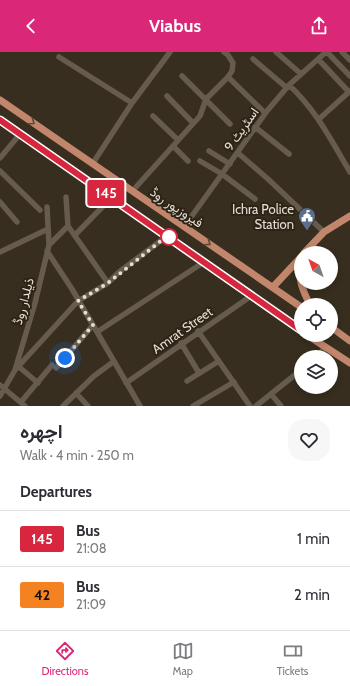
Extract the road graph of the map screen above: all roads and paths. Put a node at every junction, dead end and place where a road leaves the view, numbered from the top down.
1 (170, 52) edge
2 (276, 52) edge
3 (326, 52) edge
4 (342, 52) edge
5 (228, 53) edge
6 (59, 57) dead end
7 (253, 59) dead end
8 (318, 59) junction
9 (350, 60) edge
10 (301, 74) junction
11 (182, 76) dead end
12 (350, 76) edge
13 (228, 77) junction
14 (288, 86) junction
15 (349, 91) edge
16 (167, 96) dead end
17 (206, 99) junction
18 (0, 100) edge
19 (132, 103) junction
20 (265, 113) junction
21 (153, 116) dead end
22 (318, 119) junction
23 (0, 120) edge
24 (193, 123) junction
25 (230, 124) dead end
26 (256, 128) junction
27 (20, 134) junction
28 (178, 140) junction
29 (173, 146) junction
30 (209, 151) dead end
31 (238, 153) junction
32 (289, 154) dead end
33 (0, 158) edge
34 (188, 161) dead end
35 (200, 161) dead end
36 (93, 164) junction
37 (230, 164) junction
38 (0, 171) edge
39 (350, 172) edge
40 (222, 174) junction
41 (136, 187) dead end
42 (66, 197) dead end
43 (112, 197) junction
44 (255, 199) dead end
45 (0, 202) edge
46 (47, 207) dead end
47 (40, 210) dead end
48 (350, 216) edge
49 (17, 222) dead end
50 (68, 226) junction
51 (184, 227) junction
52 (48, 229) junction
53 (324, 232) junction
54 (75, 235) junction
55 (167, 236) junction
56 (48, 245) junction
57 (311, 246) edge
58 (47, 251) junction
59 (0, 252) edge
60 (204, 262) junction
61 (294, 264) edge
62 (108, 283) junction
63 (273, 287) junction
64 (251, 296) junction
65 (78, 301) junction
66 (294, 301) edge
67 (93, 325) junction
68 (294, 325) edge
69 (198, 331) junction
70 (96, 332) junction
71 (338, 332) edge
72 (350, 341) edge
73 (317, 342) edge
74 (181, 343) junction
75 (326, 348) joint
76 (219, 360) junction
77 (113, 362) junction
78 (350, 363) edge
79 (16, 368) junction
80 (199, 373) junction
81 (294, 376) edge
82 (187, 381) dead end
83 (234, 382) junction
84 (38, 383) junction
85 (126, 383) junction
86 (2, 386) edge
87 (76, 393) junction
88 (271, 394) junction
89 (0, 396) edge
90 (23, 404) edge
91 (63, 406) edge
92 (88, 406) edge
93 (140, 406) edge
94 (193, 406) edge
95 (250, 406) edge
96 (256, 406) edge
97 (281, 406) edge

1 - 19 street
2 - 10 street
3 - 8 street, اسٹریٹ 9
3 - 12 street
4 - 9 street
5 - 13 street
6 - 19 street
7 - 14 street
8 - 10 street, اسٹریٹ 9
8 - 15 street
10 - 14 street, اسٹریٹ 9
11 - 17 street
13 - 17 street
13 - 20 street
14 - 20 street, اسٹریٹ 9
14 - 22 street
15 - 22 street
16 - 24 street
17 - 24 street
17 - 25 street
18 -> 36 main road, فیروزپور روڈ
19 - 36 street
20 - 26 street, اسٹریٹ 9
21 - 28 street
22 - 39 street
23 - 27 main road
24 - 28 street
26 - 31 street, اسٹریٹ 9
26 - 32 street
27 - 33 street
27 - 43 main road
28 - 29 street
29 - 34 street
29 - 41 street
30 - 37 street
31 - 37 street, اسٹریٹ 9
31 - 53 street
35 - 40 street
36 - 51 main road, فیروزپور روڈ
37 - 40 street, اسٹریٹ 9
38 - 47 street
40 - 44 street
40 - 51 street, اسٹریٹ 9
42 - 50 street
43 - 54 street
43 - 55 main road
45 - 49 street
46 - 52 street, ذیلدار روڈ
48 - 53 main road
50 - 54 street
50 - 56 street
51 -> 63 main road, فیروزپور روڈ
52 - 56 street, ذیلدار روڈ
52 - 59 street
53 - 57 main road
54 - 62 street
55 - 60 main road
55 - 62 street
56 - 58 street, ذیلدار روڈ
58 - 65 street
58 - 79 street, ذیلدار روڈ
60 - 64 main road
60 - 70 street
61 - 63 main road
62 - 65 street
63 - 66 main road, فیروزپور روڈ
64 - 68 main road
64 - 69 street, Amrat Street
65 - 67 street
65 - 79 street
67 - 70 street
67 - 84 street
69 - 74 street, Amrat Street
69 - 76 street
70 - 77 street
71 - 72 main road
73 - 75 main road
74 - 80 street
74 - 85 street, Amrat Street
75 - 78 main road
76 - 80 street
76 - 83 street
77 - 85 street
77 - 87 street
79 - 84 street
79 - 86 street, ذیلدار روڈ
80 - 82 street
81 - 88 street
83 - 94 street
83 - 95 street
84 - 90 street
85 - 93 street
86 - 89 street, ذیلدار روڈ
86 - 90 street
87 - 91 street
87 - 92 street
88 - 96 street
88 - 97 street

